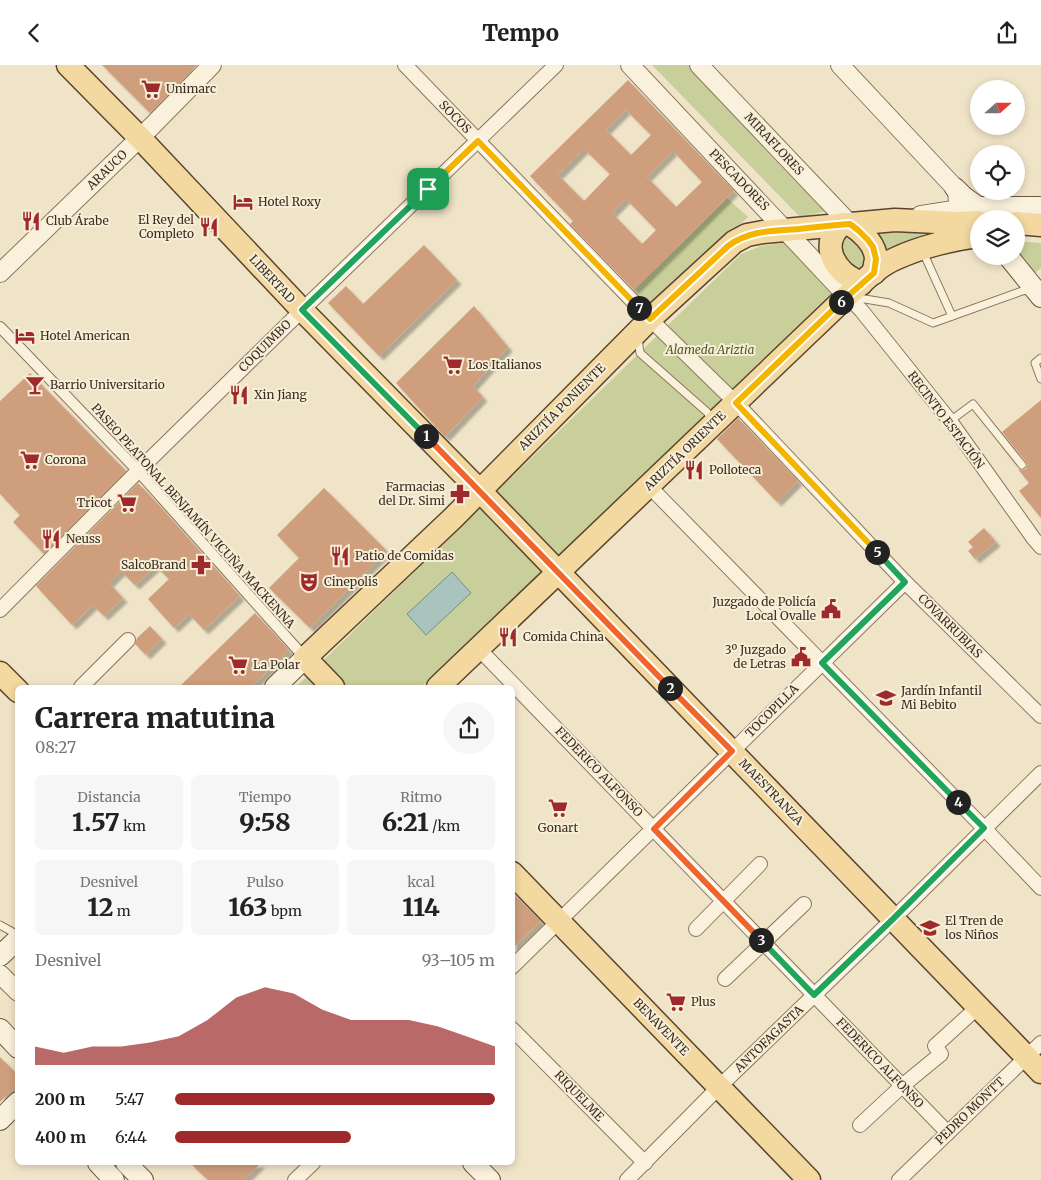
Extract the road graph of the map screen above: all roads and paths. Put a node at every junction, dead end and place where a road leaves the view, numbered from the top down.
1 (68, 65) edge
2 (212, 65) edge
3 (405, 65) edge
4 (556, 65) edge
5 (630, 65) edge
6 (699, 65) edge
7 (840, 65) edge
8 (140, 138) junction
9 (478, 141) junction
10 (949, 182) junction
11 (1041, 207) edge
12 (1025, 211) edge
13 (1025, 219) edge
14 (967, 220) edge
15 (846, 224) junction
16 (1041, 225) edge
17 (786, 230) junction
18 (1041, 232) edge
19 (1025, 233) edge
20 (922, 249) junction
21 (896, 258) junction
22 (1016, 265) edge
23 (0, 273) edge
24 (861, 284) junction
25 (1039, 290) edge
26 (302, 310) junction
27 (952, 316) junction
28 (644, 326) junction
29 (0, 327) edge
30 (1041, 358) edge
31 (1041, 379) edge
32 (728, 410) junction
33 (950, 421) junction
34 (1022, 465) dead end
35 (138, 471) junction
36 (649, 486) junction
37 (480, 491) junction
38 (1041, 547) edge
39 (559, 573) junction
40 (905, 582) junction
41 (0, 610) edge
42 (128, 640) dead end
43 (479, 649) junction
44 (305, 658) junction
45 (822, 663) junction
46 (0, 673) edge
47 (83, 685) edge
48 (277, 685) edge
49 (331, 685) edge
50 (440, 685) edge
51 (514, 685) edge
52 (515, 686) edge
53 (15, 688) edge
54 (1041, 716) edge
55 (732, 751) junction
56 (1041, 773) edge
57 (984, 828) junction
58 (654, 829) junction
59 (760, 864) dead end
60 (515, 876) edge
61 (1041, 888) edge
62 (723, 901) junction
63 (804, 904) dead end
64 (893, 919) junction
65 (559, 921) junction
66 (0, 925) edge
67 (696, 929) dead end
68 (15, 935) edge
69 (15, 940) edge
70 (763, 942) junction
71 (0, 956) edge
72 (515, 964) edge
73 (0, 974) edge
74 (725, 979) dead end
75 (15, 989) edge
76 (814, 995) junction
77 (978, 1007) junction
78 (0, 1029) edge
79 (515, 1032) edge
80 (15, 1044) edge
81 (1036, 1057) edge
82 (902, 1086) junction
83 (719, 1087) junction
84 (15, 1105) edge
85 (0, 1120) edge
86 (860, 1125) dead end
87 (948, 1133) junction
88 (645, 1163) junction
89 (128, 1165) edge
90 (311, 1165) edge
91 (475, 1165) edge
92 (143, 1180) edge
93 (295, 1180) edge
94 (490, 1180) edge
95 (627, 1180) edge
96 (809, 1180) edge
97 (899, 1180) edge

1 - 8 main road, LIBERTAD
2 - 8 street, ARAUCO
3 - 9 street, SOCOS
4 - 9 street, COQUIMBO
5 - 17 street, PESCADORES
6 - 15 street, MIRAFLORES
7 - 10 street
8 - 23 street, ARAUCO
8 - 26 main road, LIBERTAD
9 - 26 street, COQUIMBO
9 - 28 street, SOCOS
10 - 14 main road
10 - 14 street
11 - 12 main road
13 - 16 main road
14 - 15 main road, ARIZTÍA PONIENTE
14 - 20 main road, ARIZTÍA ORIENTE
14 - 21 main road
15 - 17 main road, ARIZTÍA PONIENTE
15 - 24 main road
15 - 24 main road
17 - 24 street, PESCADORES
17 - 28 main road, ARIZTÍA PONIENTE
18 - 19 main road
20 - 21 main road, ARIZTÍA ORIENTE
20 - 27 lane
21 - 24 main road, ARIZTÍA ORIENTE
22 - 25 main road
24 - 27 lane
24 - 32 main road, ARIZTÍA ORIENTE
24 - 33 street, RECINTO ESTACIÓN
25 - 27 lane
26 - 35 street, COQUIMBO
26 - 37 main road, LIBERTAD
28 - 32 street, COVARRUBIAS
28 - 32 lane
28 - 37 main road, ARIZTÍA PONIENTE
29 - 35 street, PASEO PEATONAL BENJAMÍN VICUÑA MACKENNA
30 - 31 lane
32 - 36 main road, ARIZTÍA ORIENTE
32 - 40 street, COVARRUBIAS
33 - 34 lane
33 - 38 street, RECINTO ESTACIÓN
35 - 41 street, COQUIMBO
35 - 44 street, PASEO PEATONAL BENJAMÍN VICUÑA MACKENNA
36 - 39 main road, ARIZTÍA ORIENTE
36 - 45 street
37 - 39 main road, MAESTRANZA
37 - 44 main road, ARIZTÍA PONIENTE
39 - 43 main road, ARIZTÍA ORIENTE
39 - 55 main road, MAESTRANZA
40 - 45 street, TOCOPILLA
40 - 54 street, COVARRUBIAS
42 - 47 street
43 - 50 main road, ARIZTÍA ORIENTE
43 - 51 street, FEDERICO ALFONSO
44 - 48 main road, ARIZTÍA PONIENTE
44 - 49 main road
45 - 55 street, TOCOPILLA
45 - 57 street
46 - 53 main road
52 - 58 street, FEDERICO ALFONSO
55 - 58 street, TOCOPILLA
55 - 64 main road, MAESTRANZA
56 - 57 street, ANTOFAGASTA
57 - 61 street
57 - 64 street, ANTOFAGASTA
58 - 62 street, FEDERICO ALFONSO
58 - 65 street, TOCOPILLA
59 - 62 street
60 - 65 main road, BENAVENTE
62 - 67 street
62 - 70 street, FEDERICO ALFONSO
63 - 70 street
64 - 76 street, ANTOFAGASTA
64 - 77 main road, MAESTRANZA
65 - 72 street, TOCOPILLA
65 - 83 main road, BENAVENTE
66 - 68 lane
69 - 71 main road
70 - 74 street
70 - 76 street, FEDERICO ALFONSO
73 - 75 street
76 - 82 street, FEDERICO ALFONSO
76 - 83 street, ANTOFAGASTA
77 - 81 main road, MAESTRANZA
77 - 82 street
78 - 80 main road
79 - 88 street, RIQUELME
81 - 87 street, PEDRO MONTT
82 - 86 street
82 - 87 street, FEDERICO ALFONSO
83 - 88 street, ANTOFAGASTA
83 - 96 main road, BENAVENTE
84 - 85 main road
87 - 97 street, PEDRO MONTT
88 - 95 street, ANTOFAGASTA
89 - 92 main road
90 - 93 street
91 - 94 main road

